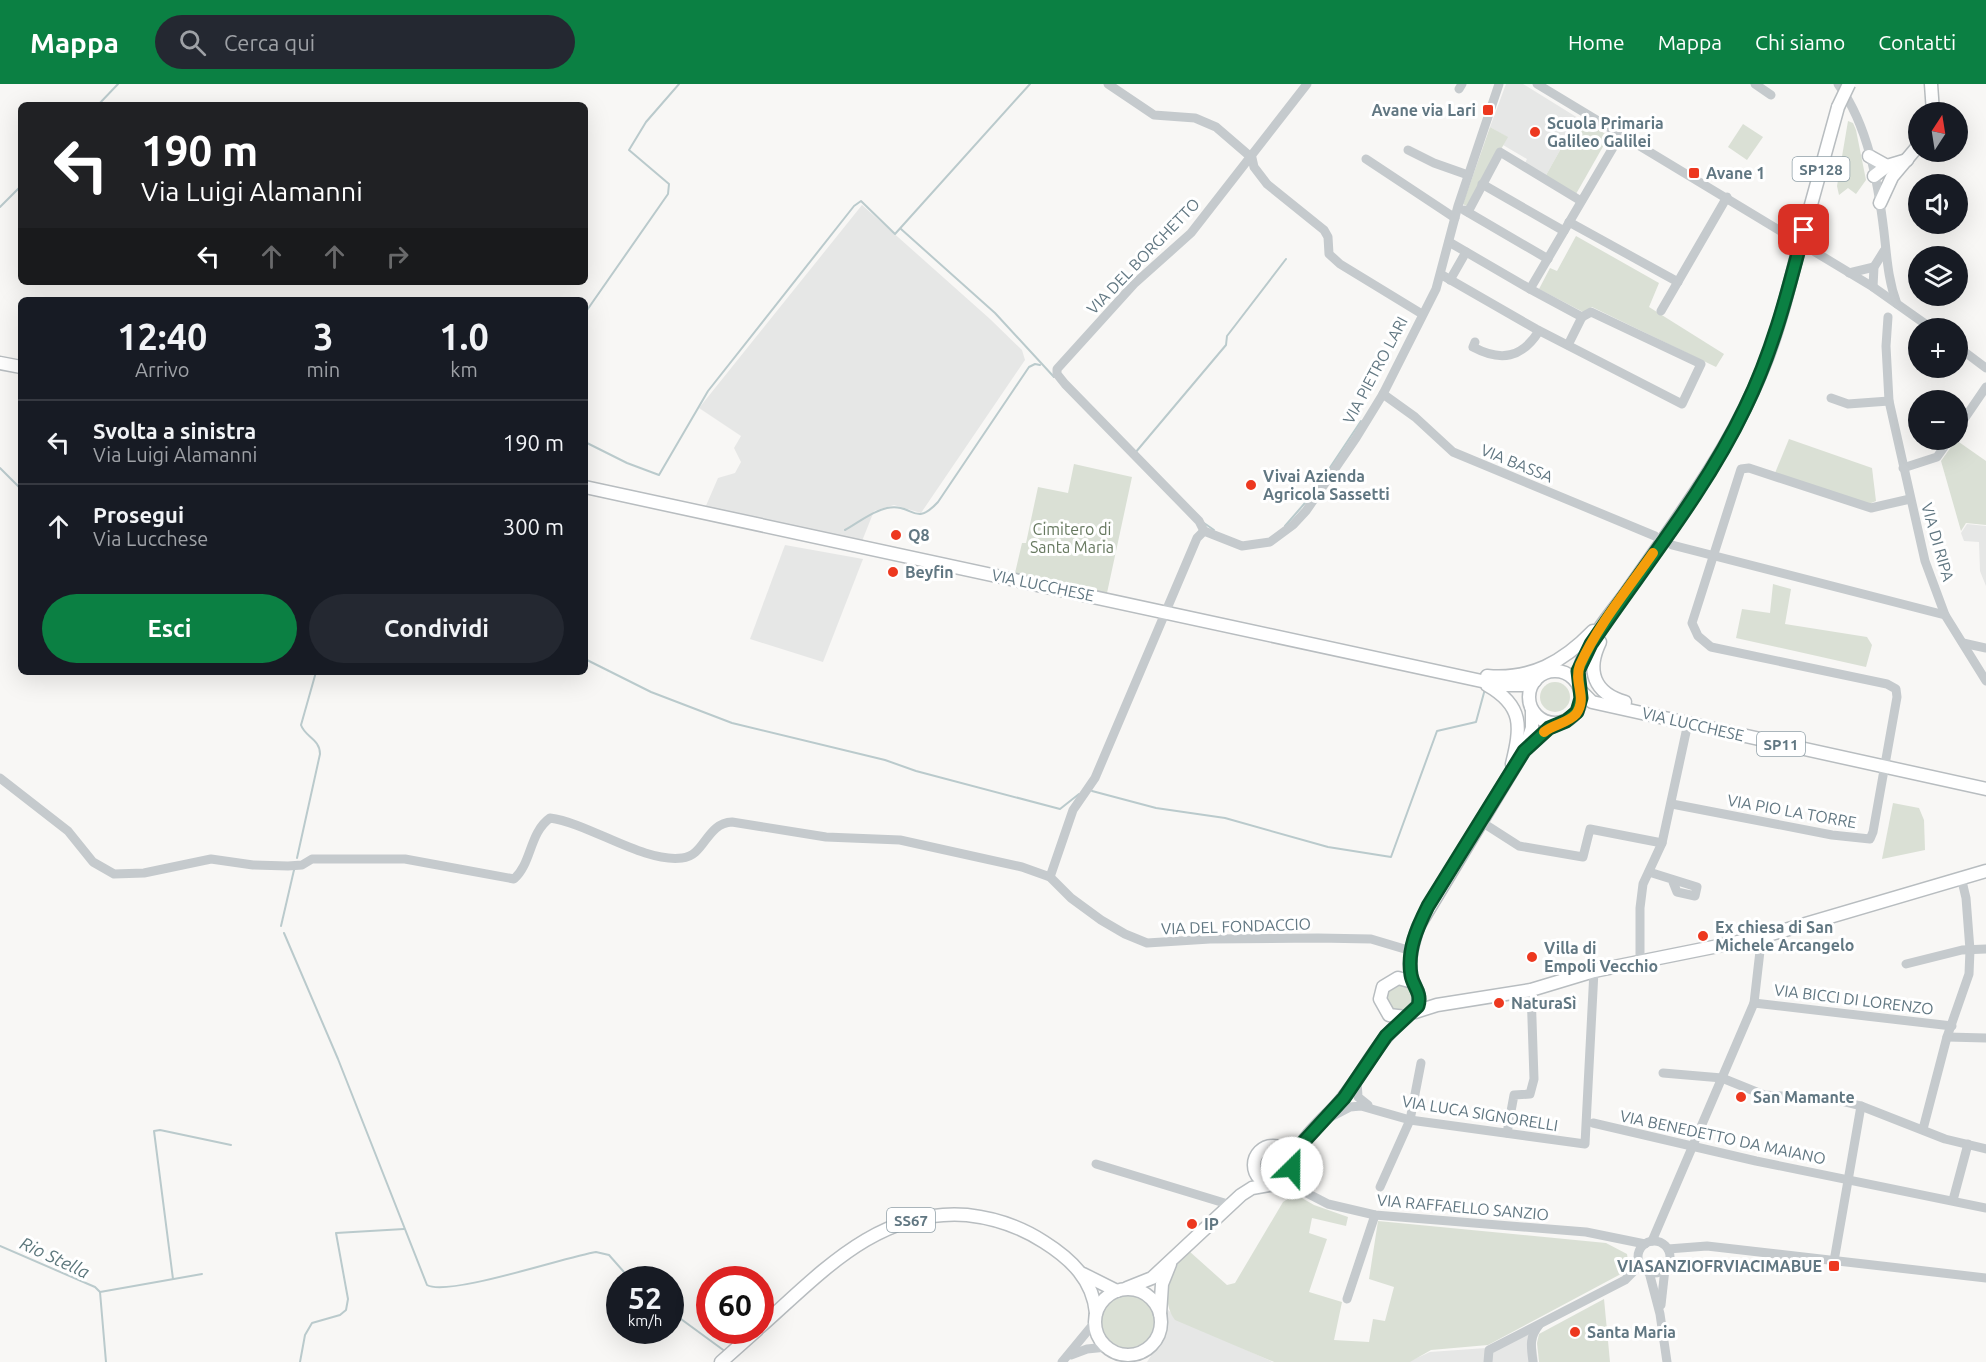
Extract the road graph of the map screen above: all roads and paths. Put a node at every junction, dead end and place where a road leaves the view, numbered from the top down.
1 (1108, 84) edge
2 (1307, 84) edge
3 (1499, 84) edge
4 (1537, 84) edge
5 (1755, 84) edge
6 (1838, 84) edge
7 (1849, 84) edge
8 (1931, 84) edge
9 (1771, 95) dead end
10 (1932, 102) edge
11 (1621, 134) junction
12 (1408, 150) dead end
13 (1869, 156) junction
14 (1252, 158) junction
15 (1366, 159) dead end
16 (1908, 160) edge
17 (1889, 171) junction
18 (1468, 175) junction
19 (1874, 176) junction
20 (1482, 184) junction
21 (1727, 197) junction
22 (1581, 201) junction
23 (1880, 203) junction
24 (1458, 206) junction
25 (1468, 212) junction
26 (1455, 218) junction
27 (1567, 226) junction
28 (1449, 242) junction
29 (1885, 248) junction
30 (1466, 252) junction
31 (1548, 259) junction
32 (1874, 267) junction
33 (1848, 273) junction
34 (1888, 277) junction
35 (1446, 278) junction
36 (1678, 282) junction
37 (1873, 287) junction
38 (1530, 289) junction
39 (1897, 304) junction
40 (1661, 311) dead end
41 (1422, 314) junction
42 (1582, 317) junction
43 (1888, 317) dead end
44 (1917, 318) edge
45 (1539, 331) junction
46 (1474, 342) dead end
47 (1568, 345) junction
48 (1968, 354) edge
49 (0, 363) edge
50 (18, 366) edge
51 (1986, 368) edge
52 (1986, 387) edge
53 (1383, 394) junction
54 (1831, 399) dead end
55 (1889, 401) junction
56 (1968, 413) edge
57 (1942, 450) edge
58 (1903, 468) junction
59 (588, 487) edge
60 (1910, 499) junction
61 (1204, 531) junction
62 (1655, 536) dead end
63 (1672, 545) dead end
64 (1712, 556) junction
65 (1617, 606) junction
66 (1164, 612) junction
67 (1945, 615) junction
68 (1962, 643) junction
69 (1591, 644) junction
70 (1986, 648) edge
71 (1435, 670) junction
72 (1558, 671) junction
73 (1462, 676) junction
74 (1535, 681) junction
75 (1986, 681) edge
76 (1500, 685) junction
77 (1579, 687) junction
78 (1531, 706) junction
79 (1559, 723) junction
80 (1688, 723) junction
81 (1524, 751) junction
82 (1885, 767) junction
83 (1509, 774) junction
84 (0, 778) edge
85 (1986, 789) edge
86 (1672, 804) junction
87 (1480, 821) junction
88 (1662, 843) junction
89 (1986, 871) edge
90 (1649, 872) junction
91 (1050, 877) junction
92 (1961, 877) junction
93 (1673, 882) dead end
94 (1758, 938) junction
95 (1410, 947) junction
96 (1971, 950) junction
97 (1986, 950) edge
98 (1640, 962) junction
99 (1906, 964) dead end
100 (1594, 972) junction
101 (1393, 979) junction
102 (1413, 982) junction
103 (1531, 990) junction
104 (1754, 1003) junction
105 (1381, 1005) junction
106 (1410, 1014) junction
107 (1952, 1026) junction
108 (1947, 1037) junction
109 (1986, 1038) edge
110 (1375, 1050) junction
111 (1422, 1064) dead end
112 (1663, 1073) dead end
113 (1722, 1078) junction
114 (1357, 1080) junction
115 (1862, 1106) junction
116 (1370, 1107) junction
117 (1410, 1120) junction
118 (1321, 1123) junction
119 (1593, 1123) dead end
120 (1923, 1129) junction
121 (1507, 1133) junction
122 (1306, 1137) junction
123 (1968, 1144) junction
124 (1691, 1145) junction
125 (1276, 1146) junction
126 (1986, 1149) edge
127 (1096, 1164) dead end
128 (1254, 1166) junction
129 (1292, 1166) junction
130 (1847, 1179) junction
131 (1276, 1184) junction
132 (1380, 1187) dead end
133 (1311, 1195) junction
134 (1241, 1196) junction
135 (1953, 1200) junction
136 (1230, 1205) junction
137 (1986, 1208) edge
138 (1375, 1215) junction
139 (1661, 1226) junction
140 (1615, 1238) junction
141 (1648, 1243) junction
142 (1693, 1246) junction
143 (1666, 1247) junction
144 (1172, 1260) junction
145 (1639, 1261) junction
146 (1834, 1261) junction
147 (1667, 1266) junction
148 (1648, 1272) junction
149 (1081, 1273) junction
150 (1986, 1278) edge
151 (1120, 1290) junction
152 (1347, 1299) dead end
153 (1660, 1314) junction
154 (774, 1315) edge
155 (1160, 1315) junction
156 (1095, 1318) junction
157 (1541, 1324) junction
158 (742, 1344) edge
159 (1109, 1348) junction
160 (1146, 1349) junction
161 (726, 1358) edge
162 (1065, 1359) edge
163 (1120, 1362) edge
164 (1142, 1362) edge
165 (1488, 1362) edge
166 (1533, 1362) edge
167 (1667, 1362) edge

1 - 14 street
2 - 14 street, VIA DEL BORGHETTO
3 - 18 street, VIA PIETRO LARI
4 - 11 street
5 - 9 street
6 - 13 street
7 - 65 main road, SP128, bridge
8 - 10 main road
11 - 21 street
11 - 22 street
12 - 18 street
13 - 17 main road
13 - 19 street
14 - 41 street
14 - 61 street, VIA DEL BORGHETTO
15 - 26 street
16 - 17 main road
17 - 19 main road
17 - 23 main road
18 - 24 street, VIA PIETRO LARI
19 - 23 street
20 - 22 street
20 - 25 street
20 - 27 street
21 - 33 street
21 - 36 street
22 - 27 street
23 - 29 street
24 - 25 street
24 - 26 street, VIA PIETRO LARI
25 - 31 street
26 - 28 street, VIA PIETRO LARI
27 - 31 street
27 - 36 street
28 - 30 street
28 - 35 street, VIA PIETRO LARI
29 - 32 street
29 - 34 street
30 - 35 street
30 - 38 street
31 - 38 street
32 - 33 street
32 - 37 street
33 - 37 street
34 - 37 street
34 - 39 street
35 - 41 street, VIA PIETRO LARI
35 - 45 street
36 - 40 street
37 - 39 street
38 - 42 street
39 - 44 street
41 - 53 street, VIA PIETRO LARI
42 - 47 street
42 - 47 street
43 - 55 street, VIA DI RIPA
45 - 46 street
45 - 47 street
48 - 51 street
49 - 50 main road
52 - 56 street
53 - 61 street, VIA PIETRO LARI
53 - 62 street, VIA BASSA
54 - 55 street
55 - 58 street, VIA DI RIPA
57 - 58 street
58 - 60 street, VIA DI RIPA
59 - 66 main road, VIA LUCCHESE
60 - 64 street
60 - 67 street, VIA DI RIPA
61 - 66 street
63 - 64 street
64 - 67 street
64 - 82 street, VIA PIO LA TORRE
65 - 69 main road, SP128
65 - 71 main road, SP128
65 - 80 main road, SP128
66 - 71 main road, VIA LUCCHESE
66 - 91 street
67 - 68 street, VIA DI RIPA
68 - 70 street
68 - 75 street, VIA DI RIPA
69 - 72 main road, SP128
69 - 77 main road, SP128
71 - 73 main road, VIA LUCCHESE
72 - 74 main road, VIA LUCCHESE
72 - 77 main road, VIA LUCCHESE / SP11
73 - 76 main road, VIA LUCCHESE
73 - 83 main road
74 - 76 main road, VIA LUCCHESE
74 - 78 main road
76 - 78 main road, VIA LUCCHESE
77 - 79 main road
77 - 80 main road, VIA LUCCHESE / SP11
78 - 79 main road, VIA LUCCHESE
78 - 81 main road
79 - 81 main road
80 - 82 main road, VIA LUCCHESE / SP11
80 - 86 street
81 - 83 main road
82 - 85 main road, VIA LUCCHESE / SP11
82 - 86 street, VIA PIO LA TORRE
83 - 87 main road
84 - 91 street
86 - 88 street
87 - 88 street
87 - 95 main road
88 - 90 street
89 - 92 main road
90 - 93 street
90 - 98 street
91 - 95 street, VIA DEL FONDACCIO
92 - 94 main road
92 - 96 street
94 - 98 main road
94 - 104 street
95 - 101 main road
95 - 102 main road
96 - 97 street
96 - 99 street
96 - 107 street
98 - 100 main road
100 - 103 main road
100 - 121 street, VIA LUCA SIGNORELLI
101 - 102 main road
101 - 105 main road
102 - 106 main road
103 - 106 main road
103 - 121 street
104 - 107 street, VIA BICCI DI LORENZO
104 - 113 street
105 - 106 main road
105 - 110 main road
106 - 110 main road
107 - 108 street
108 - 109 street, VIA BICCI DI LORENZO
108 - 120 street
110 - 114 main road
111 - 117 street
112 - 113 street
113 - 115 street
113 - 124 street
114 - 116 street
114 - 118 main road
115 - 120 street
115 - 130 street
116 - 117 street, VIA LUCA SIGNORELLI
116 - 118 street
117 - 121 street, VIA LUCA SIGNORELLI
117 - 132 street
118 - 122 main road
119 - 124 street, VIA BENEDETTO DA MAIANO
120 - 123 street
122 - 125 main road
122 - 129 main road
123 - 126 street
123 - 135 street
124 - 130 street, VIA BENEDETTO DA MAIANO
124 - 139 street
125 - 128 main road
125 - 129 main road
127 - 136 street
128 - 131 main road
128 - 134 main road
129 - 131 main road
129 - 133 street, VIA RAFFAELLO SANZIO
130 - 135 street, VIA BENEDETTO DA MAIANO
130 - 146 street
131 - 133 street, VIA RAFFAELLO SANZIO
131 - 134 main road
133 - 138 street, VIA RAFFAELLO SANZIO
134 - 136 main road
135 - 137 street, VIA BENEDETTO DA MAIANO
136 - 144 main road
138 - 140 street, VIA RAFFAELLO SANZIO
138 - 152 street
139 - 141 street
139 - 143 street
140 - 141 street, VIA RAFFAELLO SANZIO
140 - 145 street, VIA RAFFAELLO SANZIO
141 - 143 street
141 - 145 street
142 - 143 street
142 - 146 street
142 - 147 street
143 - 147 street
144 - 151 main road
144 - 155 main road
145 - 148 street
145 - 157 street
146 - 150 street
147 - 148 street
147 - 153 street
148 - 153 street
149 - 151 main road, SS67
149 - 154 main road, SS67
149 - 156 main road, SS67
151 - 155 main road, SS67
151 - 156 main road
153 - 167 street
155 - 160 main road
156 - 159 main road, SS67
156 - 162 street
157 - 165 street
157 - 166 street
158 - 161 main road
159 - 160 main road
159 - 162 street
159 - 163 main road
160 - 164 main road

